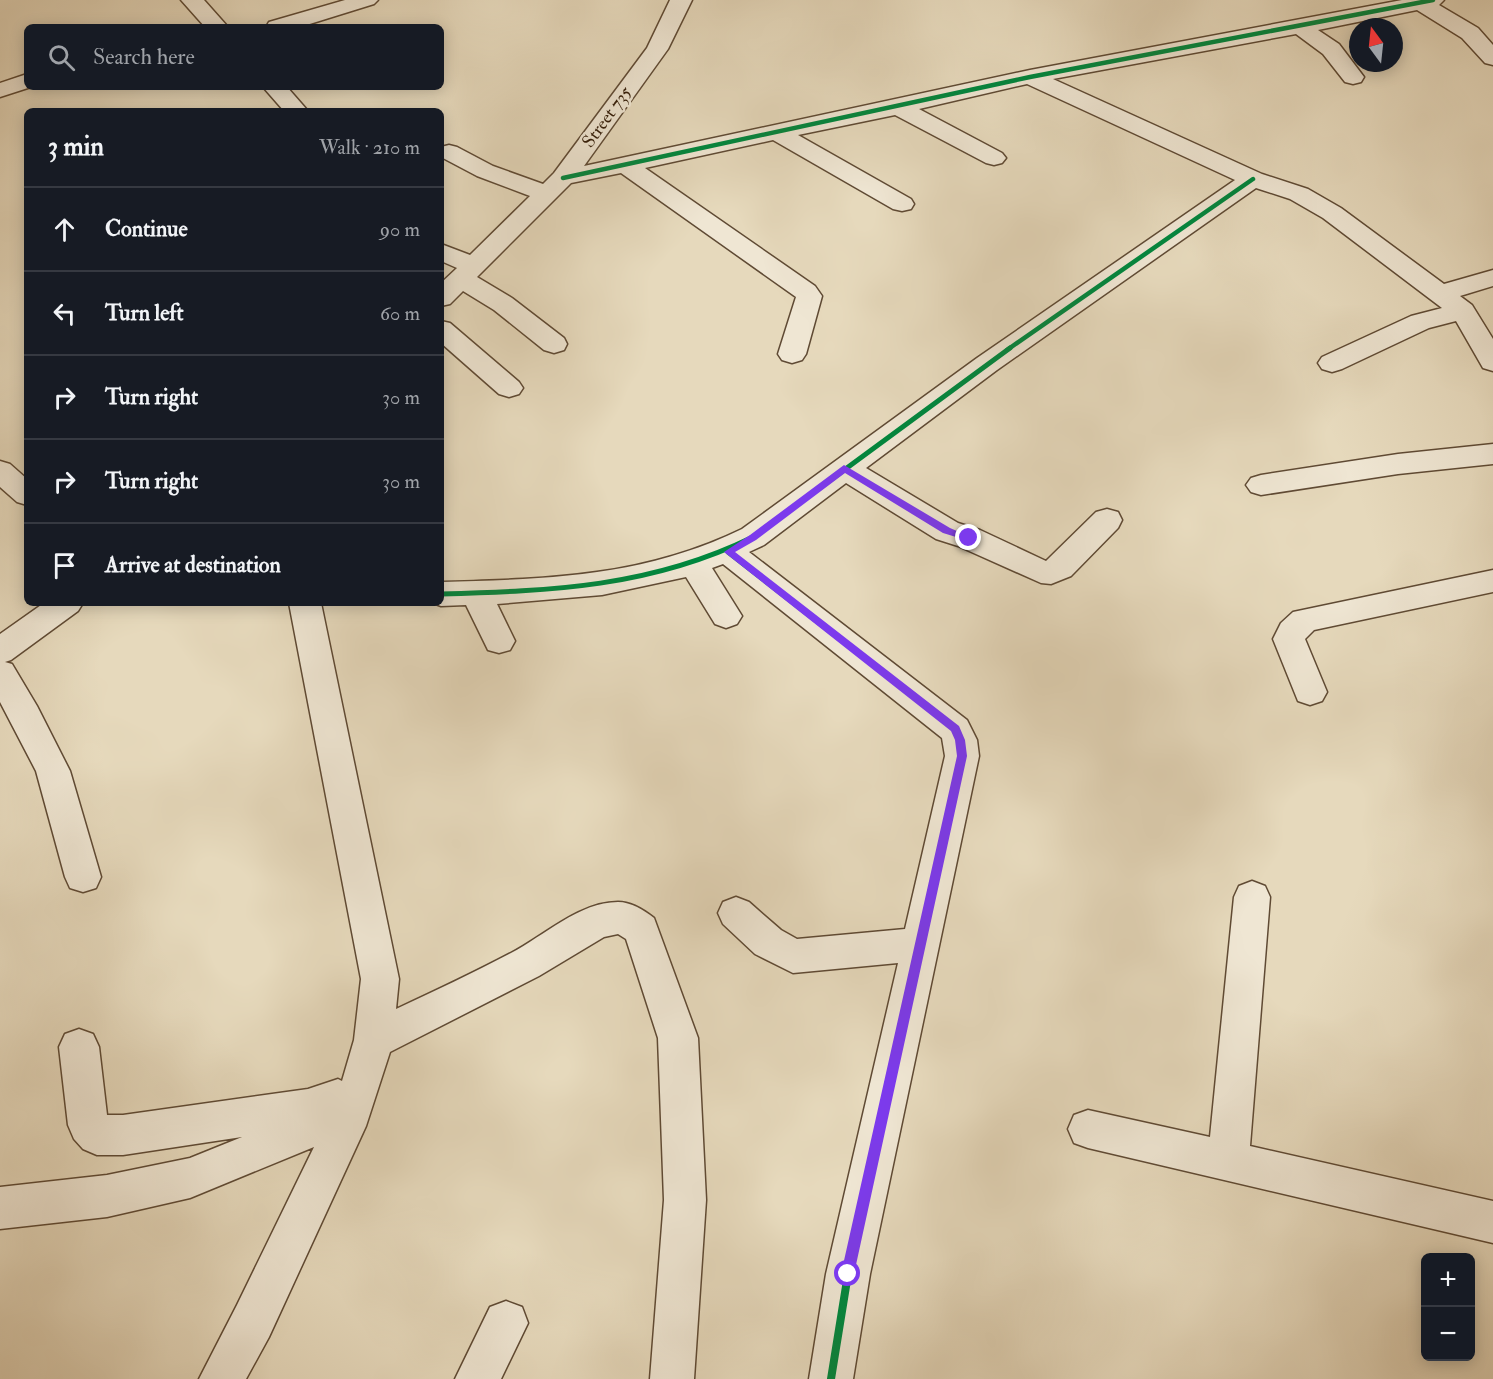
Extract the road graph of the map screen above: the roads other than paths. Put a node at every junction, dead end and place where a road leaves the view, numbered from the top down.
1 (192, 0) edge
2 (367, 0) edge
3 (681, 0) edge
4 (1427, 2) edge
5 (211, 24) edge
6 (287, 24) edge
7 (1300, 27) junction
8 (1491, 54) edge
9 (1030, 77) junction
10 (1353, 77) dead end
11 (24, 82) edge
12 (0, 90) edge
13 (277, 90) edge
14 (1082, 101) junction
15 (898, 107) junction
16 (294, 108) edge
17 (777, 133) junction
18 (1109, 138) dead end
19 (448, 152) dead end
20 (994, 158) dead end
21 (626, 165) junction
22 (1253, 179) junction
23 (555, 186) junction
24 (902, 204) dead end
25 (444, 254) edge
26 (467, 272) junction
27 (1493, 278) edge
28 (1440, 294) junction
29 (444, 295) edge
30 (1463, 311) junction
31 (444, 332) edge
32 (554, 344) dead end
33 (792, 354) dead end
34 (1493, 362) edge
35 (1332, 363) dead end
36 (509, 388) dead end
37 (1493, 454) edge
38 (844, 468) junction
39 (0, 471) edge
40 (1260, 485) dead end
41 (24, 492) edge
42 (1107, 520) dead end
43 (711, 558) junction
44 (1493, 581) edge
45 (476, 593) junction
46 (444, 594) edge
47 (63, 606) edge
48 (306, 606) edge
49 (726, 616) dead end
50 (499, 641) dead end
51 (0, 651) edge
52 (0, 673) edge
53 (1310, 692) dead end
54 (83, 877) dead end
55 (1252, 897) dead end
56 (736, 913) dead end
57 (920, 944) junction
58 (374, 1040) junction
59 (79, 1047) dead end
60 (354, 1102) junction
61 (1088, 1129) dead end
62 (1228, 1162) junction
63 (0, 1208) edge
64 (1493, 1222) edge
65 (506, 1323) dead end
66 (221, 1379) edge
67 (477, 1379) edge
68 (672, 1379) edge
69 (831, 1379) edge

1 - 5 street
2 - 6 street
3 - 23 street, Street 735
4 - 7 street
4 - 8 street
7 - 9 street
7 - 10 street
9 - 14 street
9 - 15 street
11 - 12 street
13 - 16 street
14 - 18 street
14 - 22 street
15 - 17 street
15 - 20 street
17 - 21 street
17 - 24 street
19 - 23 street
21 - 23 street
21 - 33 street
22 - 28 street
22 - 38 street
23 - 26 street, Street 735
25 - 26 street
26 - 29 street, Street 735
26 - 32 street
27 - 28 street
28 - 30 street
30 - 34 street
30 - 35 street
31 - 36 street
37 - 40 street
38 - 42 street
38 - 43 street
39 - 41 street
43 - 45 street
43 - 49 street
43 - 57 street
44 - 53 street
45 - 46 street
45 - 50 street
47 - 51 street
48 - 58 street
52 - 54 street
55 - 62 street
56 - 57 street
57 - 69 street
58 - 60 street
58 - 68 street
59 - 60 street
60 - 63 street
60 - 66 street
61 - 62 street
62 - 64 street
65 - 67 street

